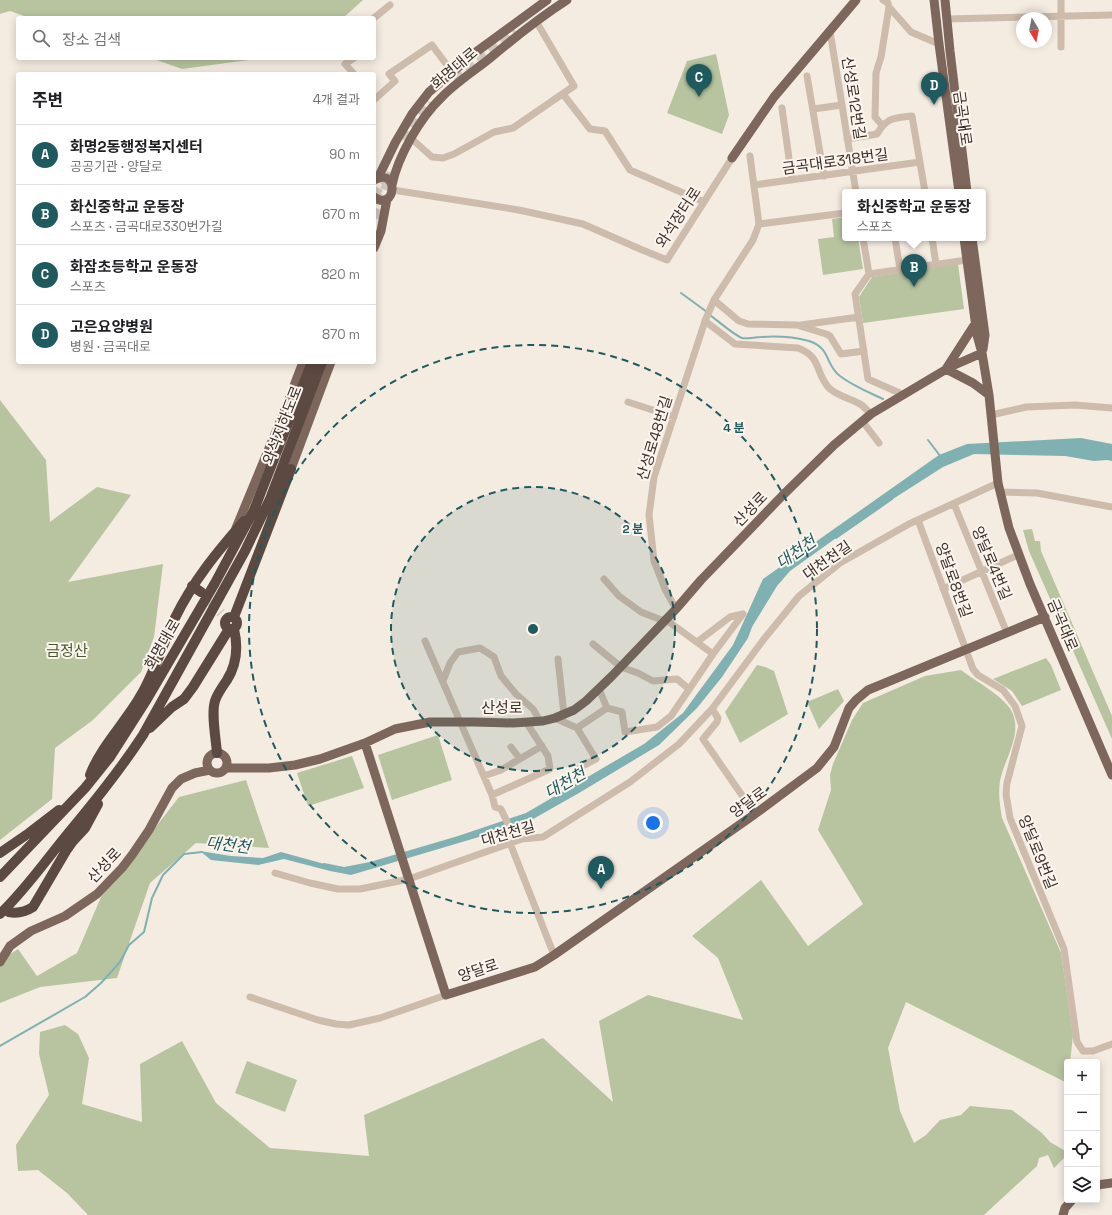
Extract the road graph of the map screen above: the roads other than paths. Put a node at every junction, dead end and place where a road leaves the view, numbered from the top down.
1 (547, 0) edge
2 (566, 0) edge
3 (856, 0) edge
4 (883, 0) edge
5 (934, 0) edge
6 (945, 0) edge
7 (1060, 0) edge
8 (390, 5) dead end
9 (889, 7) junction
10 (1112, 15) edge
11 (376, 16) edge
12 (1061, 16) junction
13 (947, 19) junction
14 (536, 21) junction
15 (830, 31) junction
16 (939, 44) junction
17 (1061, 47) dead end
18 (351, 60) edge
19 (352, 72) edge
20 (452, 72) junction
21 (807, 76) dead end
22 (563, 94) junction
23 (376, 97) edge
24 (842, 104) junction
25 (782, 108) dead end
26 (812, 109) junction
27 (882, 125) junction
28 (847, 138) junction
29 (412, 139) junction
30 (750, 156) dead end
31 (732, 158) joint
32 (920, 162) junction
33 (852, 172) junction
34 (824, 176) junction
35 (376, 179) edge
36 (792, 180) junction
37 (754, 185) junction
38 (392, 188) junction
39 (855, 189) edge
40 (924, 189) edge
41 (959, 189) edge
42 (967, 189) edge
43 (376, 199) edge
44 (387, 199) junction
45 (704, 202) junction
46 (842, 213) edge
47 (759, 224) junction
48 (864, 241) edge
49 (895, 241) edge
50 (932, 241) edge
51 (964, 241) edge
52 (972, 241) edge
53 (376, 243) edge
54 (967, 260) junction
55 (936, 264) junction
56 (900, 269) junction
57 (869, 274) junction
58 (714, 300) junction
59 (859, 317) junction
60 (705, 321) junction
61 (975, 324) junction
62 (797, 325) junction
63 (864, 351) junction
64 (982, 353) junction
65 (302, 364) edge
66 (311, 364) edge
67 (321, 364) edge
68 (330, 364) edge
69 (946, 369) junction
70 (300, 395) joint
71 (904, 395) junction
72 (988, 395) junction
73 (628, 402) dead end
74 (1112, 408) edge
75 (871, 414) junction
76 (991, 415) junction
77 (674, 417) junction
78 (863, 422) junction
79 (879, 443) dead end
80 (291, 469) junction
81 (999, 486) junction
82 (270, 499) junction
83 (954, 504) junction
84 (1112, 507) edge
85 (254, 510) junction
86 (918, 520) junction
87 (235, 531) junction
88 (1018, 555) junction
89 (982, 572) junction
90 (604, 579) dead end
91 (192, 586) junction
92 (943, 588) junction
93 (201, 592) tunnel mouth
94 (676, 609) junction
95 (1045, 617) junction
96 (665, 620) junction
97 (231, 629) junction
98 (1007, 633) junction
99 (425, 641) dead end
100 (697, 642) junction
101 (236, 644) junction
102 (593, 644) dead end
103 (219, 646) junction
104 (966, 650) junction
105 (713, 654) junction
106 (558, 659) dead end
107 (621, 667) junction
108 (443, 681) junction
109 (599, 689) junction
110 (689, 689) junction
111 (607, 708) junction
112 (712, 709) junction
113 (560, 716) junction
114 (540, 721) junction
115 (460, 722) junction
116 (526, 722) junction
117 (578, 728) junction
118 (694, 729) junction
119 (143, 735) junction
120 (703, 740) junction
121 (364, 743) junction
122 (542, 746) junction
123 (511, 747) dead end
124 (217, 754) junction
125 (520, 759) junction
126 (1109, 760) edge
127 (226, 768) junction
128 (580, 768) dead end
129 (210, 770) junction
130 (1112, 775) edge
131 (484, 776) junction
132 (85, 788) junction
133 (106, 788) junction
134 (492, 795) junction
135 (73, 803) junction
136 (755, 814) junction
137 (513, 840) junction
138 (0, 854) edge
139 (275, 873) dead end
140 (408, 876) junction
141 (0, 877) edge
142 (4, 913) edge
143 (554, 955) junction
144 (0, 962) edge
145 (446, 995) junction
146 (250, 997) dead end
147 (1112, 1044) edge
148 (1112, 1183) edge
149 (1100, 1185) edge
150 (1069, 1203) edge
151 (1063, 1215) edge

1 - 20 main road, 화명대로
2 - 14 main road, 화명대로
3 - 15 main road, 와석장터로
4 - 9 street
5 - 16 main road, 금곡대로
6 - 13 main road, 금곡대로
7 - 12 street
8 - 11 street
9 - 16 street
9 - 27 street
10 - 12 street
12 - 13 street
12 - 17 street
13 - 42 main road, 금곡대로
14 - 22 street
14 - 29 main road, 화명대로
15 - 24 street, 산성로12번길
15 - 31 main road, 와석장터로
16 - 41 main road, 금곡대로
18 - 19 street
20 - 23 street
20 - 35 main road, 화명대로
21 - 26 street
22 - 29 street
22 - 45 street
24 - 26 street
24 - 28 street, 산성로12번길
25 - 36 street
26 - 34 street
27 - 28 street
27 - 32 street
28 - 33 street, 산성로12번길
29 - 38 main road, 화명대로
30 - 37 street
31 - 45 street, 와석장터로
32 - 33 street, 금곡대로318번길
32 - 40 street
33 - 34 street, 금곡대로318번길
33 - 39 street, 산성로12번길
34 - 36 street, 금곡대로318번길
35 - 38 main road
36 - 37 street, 금곡대로318번길
37 - 47 street
38 - 44 main road, 화명대로
38 - 45 street, 와석장터로
43 - 44 main road
44 - 53 main road
46 - 47 street
47 - 58 street, 산성로48번길
48 - 57 street
49 - 56 street
50 - 55 street
51 - 54 main road
52 - 64 main road
54 - 55 street
54 - 61 main road
55 - 56 street
56 - 57 street
57 - 59 street
58 - 60 street, 산성로48번길
58 - 62 street
59 - 62 street
59 - 63 street
60 - 75 street
60 - 77 street, 산성로48번길
61 - 64 main road
61 - 69 main road
62 - 63 street
63 - 71 street
64 - 69 main road, 산성로
64 - 72 main road
65 - 87 main road
66 - 70 highway, 와석지하도로
67 - 82 highway, 와석지하도로
68 - 80 main road
69 - 71 main road, 산성로
69 - 72 main road
70 - 85 highway, 화명대로
71 - 75 main road, 산성로
72 - 76 main road
73 - 77 street
74 - 76 street
75 - 78 main road, 산성로
76 - 81 main road, 금곡대로
77 - 94 street, 산성로48번길
78 - 79 street
78 - 94 main road, 산성로
80 - 82 highway
80 - 97 highway
81 - 83 street, 대천천길
81 - 84 street
81 - 88 main road, 금곡대로
82 - 119 highway, 화명대로
83 - 86 street, 대천천길
83 - 89 street, 양달로4번길
85 - 87 highway
85 - 132 highway, 화명대로
86 - 92 street, 양달로8번길
86 - 112 street, 대천천길
87 - 91 highway
88 - 89 street
88 - 95 main road, 금곡대로
89 - 92 street
89 - 98 street, 양달로4번길
90 - 96 street
91 - 93 highway
91 - 132 highway
92 - 104 street, 양달로8번길
94 - 96 main road, 산성로
95 - 98 main road, 양달로
95 - 126 main road, 금곡대로
96 - 100 street
96 - 107 main road, 산성로
97 - 101 highway
97 - 103 highway
98 - 104 main road, 양달로
99 - 108 street, 산성로
100 - 105 street
100 - 105 street
101 - 103 highway
101 - 124 highway
102 - 107 street
103 - 119 highway
104 - 136 main road, 양달로
104 - 147 street, 양달로9번길
105 - 110 street
106 - 113 street
107 - 109 main road, 산성로
107 - 110 street
108 - 114 street
108 - 115 street, 산성로
109 - 111 street
109 - 113 main road, 산성로
110 - 111 street
111 - 117 street
112 - 118 street, 대천천길
112 - 120 street
113 - 114 main road, 산성로
113 - 117 street
114 - 116 main road, 산성로
115 - 116 main road, 산성로
115 - 121 main road, 산성로
115 - 131 street, 산성로
116 - 122 street
117 - 128 street
118 - 120 street
118 - 137 street, 대천천길
119 - 133 highway, 화명대로
120 - 136 street
121 - 127 main road, 산성로
121 - 140 main road
122 - 125 street
122 - 134 street
123 - 125 street
124 - 127 main road
124 - 129 main road
125 - 131 street
126 - 130 main road, 금곡대로
127 - 129 main road
129 - 144 main road, 산성로
131 - 134 street, 산성로
132 - 135 highway, 화명대로
133 - 142 highway, 화명대로
133 - 142 highway
134 - 137 street, 산성로
135 - 138 highway
135 - 141 highway, 화명대로
136 - 143 main road, 양달로
137 - 140 street, 대천천길
137 - 143 street, 산성로
139 - 140 street, 대천천길
140 - 145 main road, 양달로
143 - 145 main road, 양달로
145 - 146 street, 양달로
148 - 149 main road
150 - 151 main road

